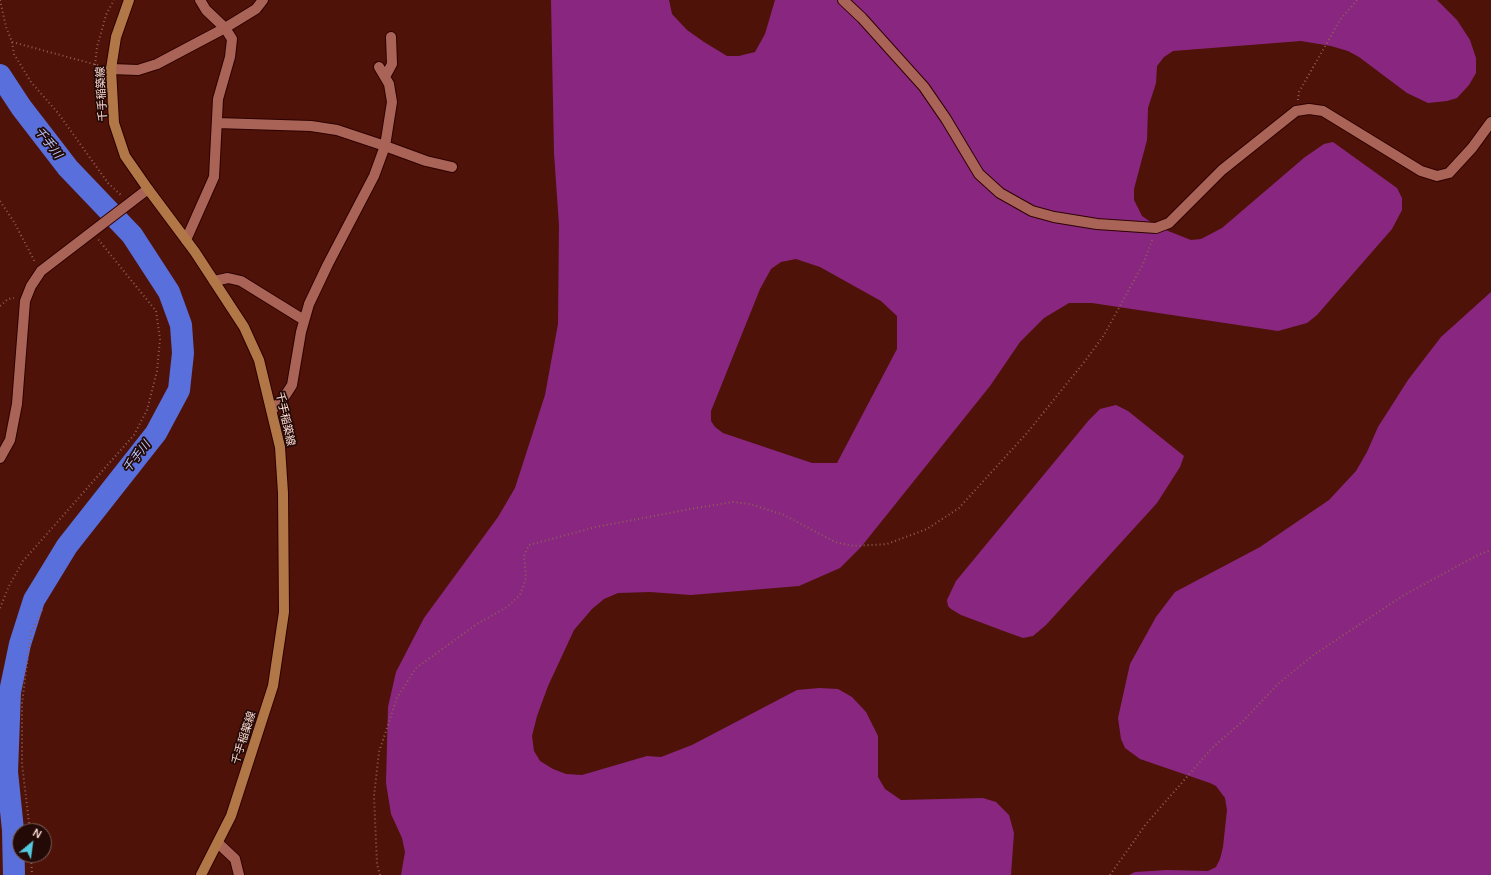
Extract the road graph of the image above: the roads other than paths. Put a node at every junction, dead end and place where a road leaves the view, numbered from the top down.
1 (129, 0) edge
2 (200, 0) edge
3 (263, 0) edge
4 (842, 0) edge
5 (225, 28) junction
6 (391, 36) dead end
7 (379, 67) dead end
8 (111, 69) junction
9 (385, 77) junction
10 (1491, 122) edge
11 (217, 123) junction
12 (386, 146) junction
13 (452, 167) dead end
14 (148, 189) junction
15 (186, 240) junction
16 (214, 281) junction
17 (304, 320) junction
18 (272, 410) junction
19 (0, 458) edge
20 (218, 843) junction
21 (201, 875) edge
22 (239, 875) edge

1 - 8 main road, 千手稲築線
2 - 5 street
3 - 5 street
4 - 10 street
5 - 8 street
5 - 11 street
6 - 9 street
7 - 9 street
8 - 14 main road, 千手稲築線
9 - 12 street
11 - 12 street
11 - 15 street
12 - 13 street
12 - 17 street
14 - 15 main road, 千手稲築線
14 - 19 street
15 - 16 main road, 千手稲築線
16 - 17 street
16 - 18 main road, 千手稲築線
17 - 18 street
18 - 20 main road, 千手稲築線
20 - 21 main road, 千手稲築線
20 - 22 street

